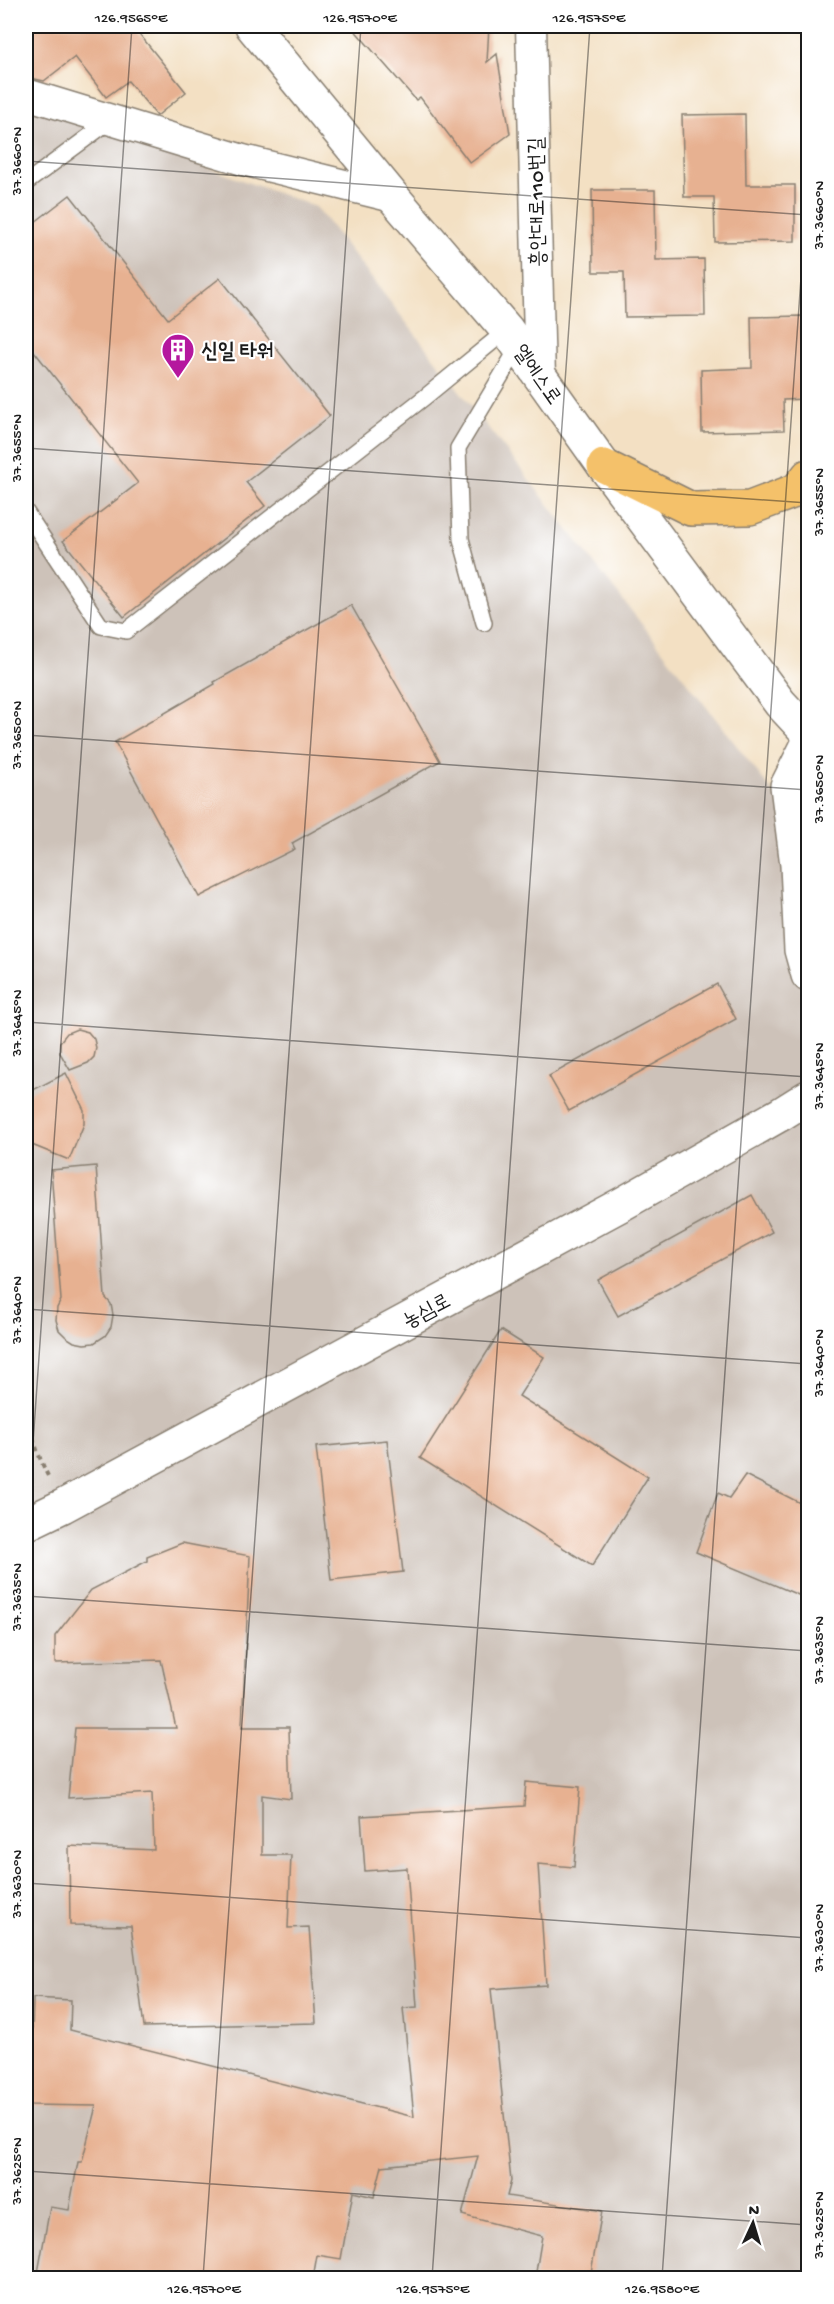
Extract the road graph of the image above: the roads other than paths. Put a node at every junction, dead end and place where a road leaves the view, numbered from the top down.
1 (252, 26) edge
2 (531, 26) edge
3 (26, 94) edge
4 (111, 120) junction
5 (26, 183) edge
6 (393, 197) junction
7 (513, 338) junction
8 (540, 378) junction
9 (604, 466) junction
10 (808, 477) edge
11 (26, 512) edge
12 (484, 623) dead end
13 (808, 733) edge
14 (808, 744) edge
15 (808, 975) edge
16 (808, 1097) edge
17 (43, 1516) edge

1 - 6 street, 엘에스로
2 - 8 street, 흥안대로110번길
3 - 4 street
4 - 5 lane
4 - 6 street
6 - 7 street, 엘에스로
7 - 8 street, 엘에스로
7 - 11 lane
7 - 12 lane
8 - 9 street, 엘에스로
9 - 10 main road
9 - 13 street, 엘에스로
14 - 15 street
16 - 17 street, 농심로

